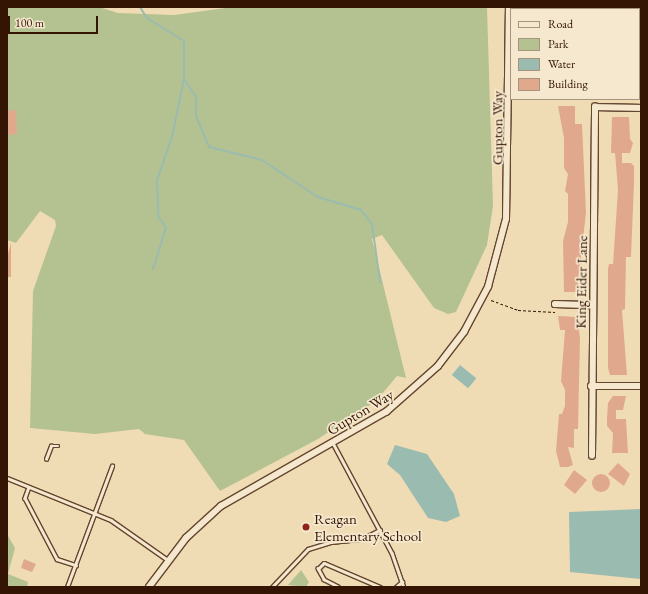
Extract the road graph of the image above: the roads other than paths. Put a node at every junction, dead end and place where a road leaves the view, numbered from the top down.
1 (509, 7) edge
2 (641, 108) edge
3 (555, 304) dead end
4 (592, 305) junction
5 (591, 386) junction
6 (641, 386) edge
7 (333, 443) junction
8 (58, 446) dead end
9 (592, 456) dead end
10 (46, 459) dead end
11 (112, 466) dead end
12 (7, 478) edge
13 (29, 487) junction
14 (96, 513) junction
15 (380, 530) junction
16 (168, 560) junction
17 (76, 565) junction
18 (402, 582) junction
19 (67, 587) edge
20 (149, 587) edge
21 (272, 587) edge
22 (338, 587) edge
23 (380, 587) edge
24 (396, 587) edge
25 (404, 587) edge

1 - 7 street, Gupton Way
2 - 4 street, King Eider Lane
3 - 4 street
4 - 5 street, King Eider Lane
5 - 6 street
5 - 9 street, King Eider Lane
7 - 15 lane
7 - 16 street, Gupton Way
8 - 10 lane
11 - 14 lane
12 - 13 lane
13 - 14 lane
13 - 17 lane
14 - 16 lane
14 - 17 lane
15 - 18 lane
15 - 21 lane
16 - 20 street, Gupton Way
17 - 19 lane
18 - 24 lane
18 - 25 lane
22 - 23 lane

